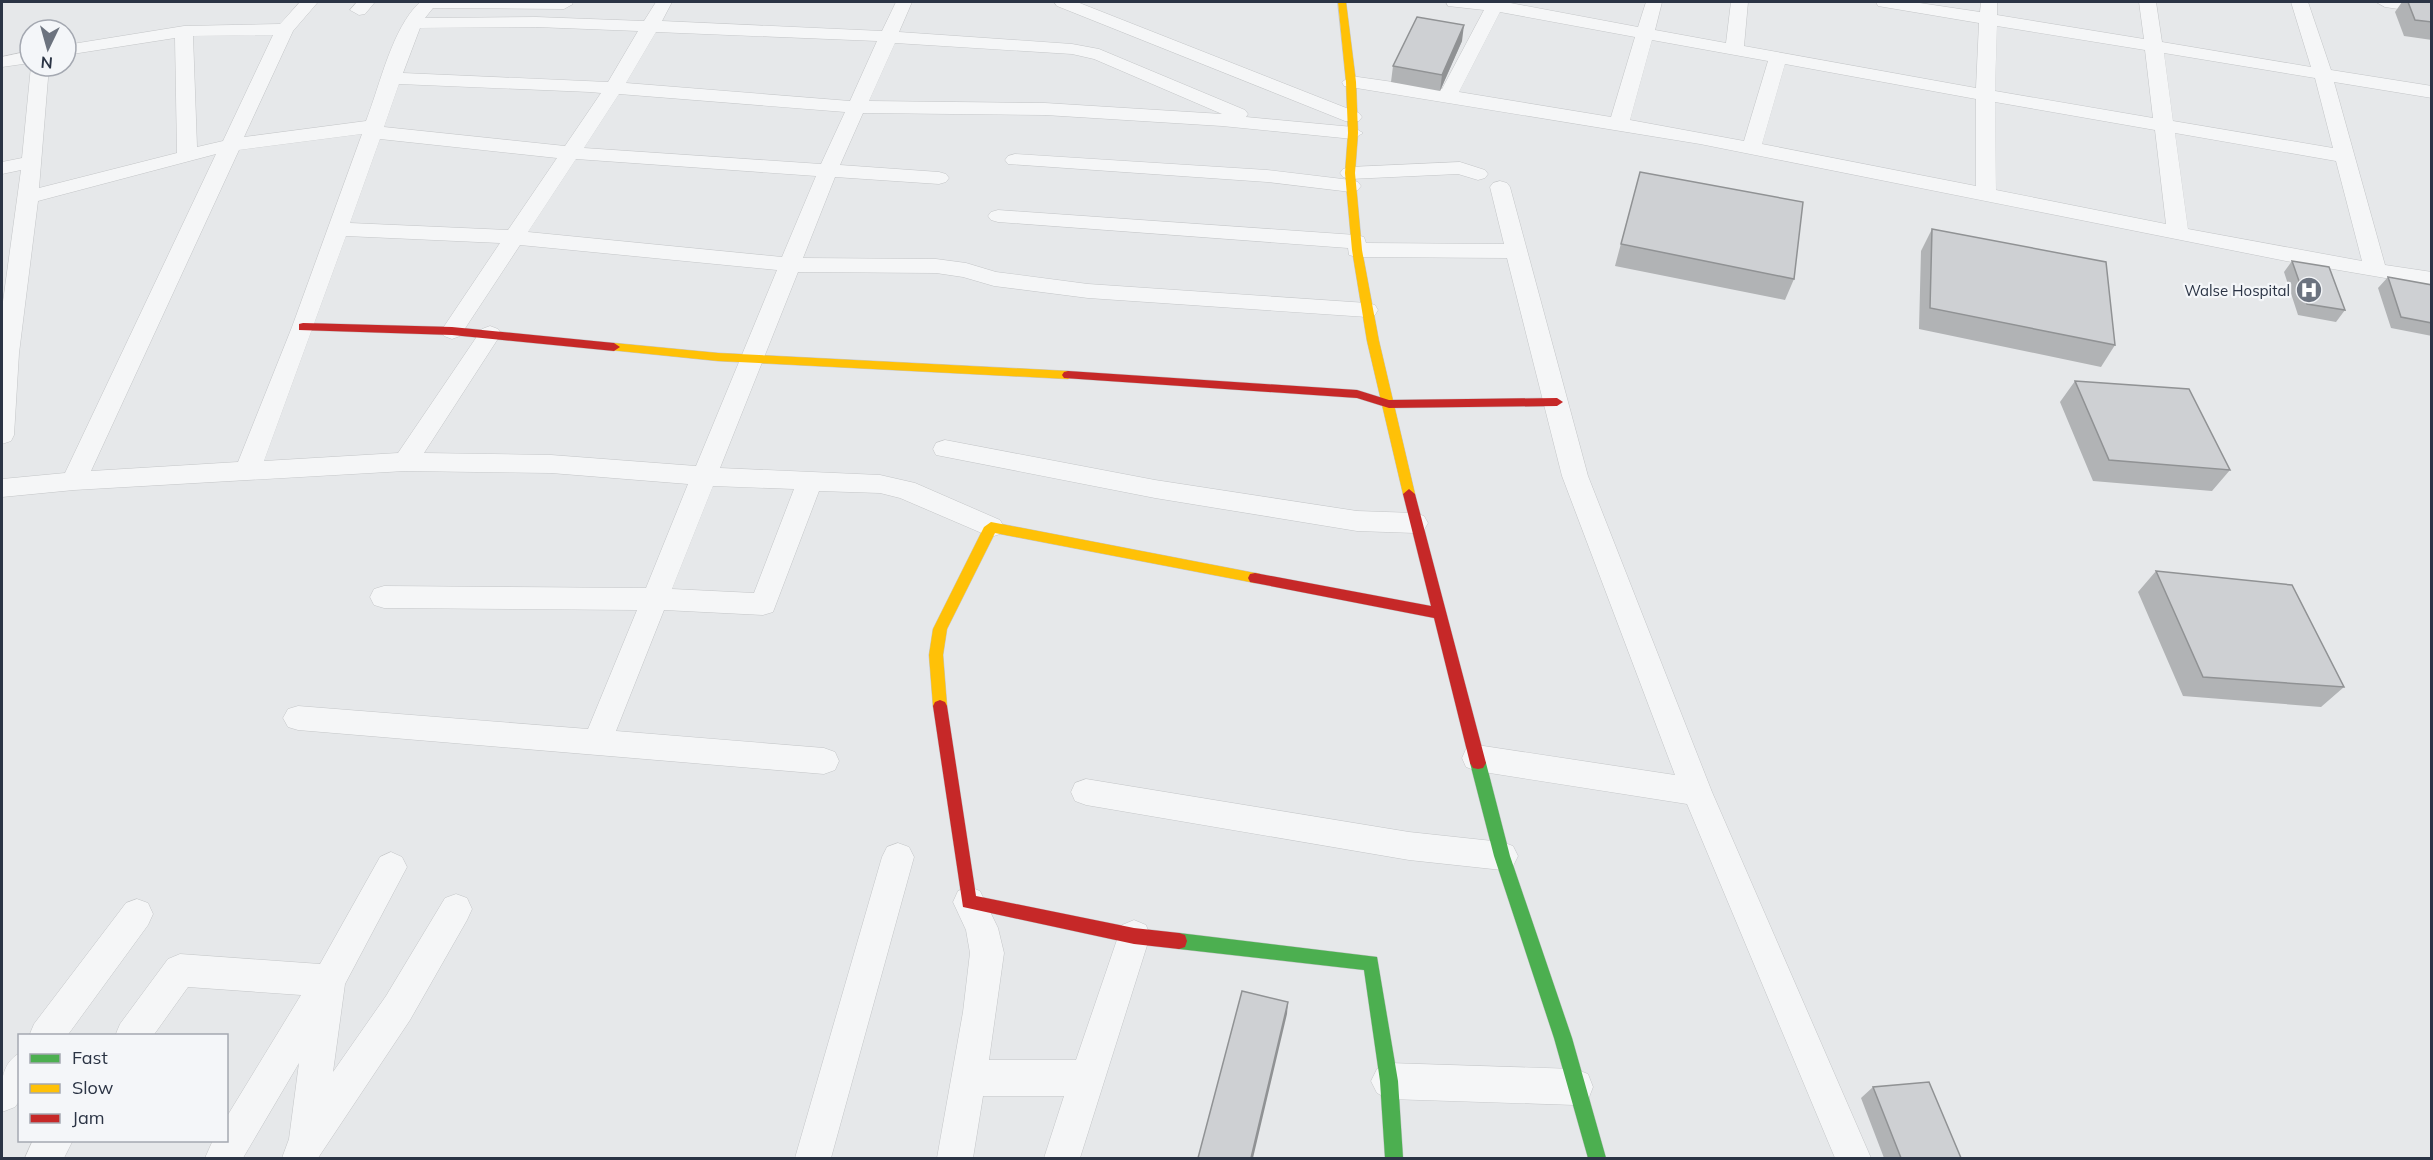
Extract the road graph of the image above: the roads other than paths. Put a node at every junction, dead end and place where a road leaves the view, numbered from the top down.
1 (309, 2) edge
2 (428, 2) edge
3 (664, 2) edge
4 (904, 2) edge
5 (1063, 2) edge
6 (1342, 2) edge
7 (1454, 2) edge
8 (1654, 2) edge
9 (1740, 2) edge
10 (1884, 2) edge
11 (2148, 2) edge
12 (2300, 2) edge
13 (2385, 2) edge
14 (564, 4) dead end
15 (1496, 4) edge
16 (1988, 9) edge
17 (2432, 9) edge
18 (414, 23) junction
19 (648, 26) junction
20 (285, 29) junction
21 (184, 31) junction
22 (1643, 34) junction
23 (887, 36) junction
24 (2154, 45) junction
25 (78, 48) edge
26 (1734, 50) junction
27 (1778, 58) junction
28 (18, 59) edge
29 (2, 62) edge
30 (2323, 74) junction
31 (39, 78) edge
32 (392, 78) junction
33 (1351, 82) junction
34 (614, 88) junction
35 (2432, 92) edge
36 (1448, 95) junction
37 (1985, 95) junction
38 (854, 107) junction
39 (1261, 124) junction
40 (1618, 124) junction
41 (1352, 125) junction
42 (2164, 125) junction
43 (374, 129) junction
44 (230, 145) junction
45 (1751, 149) junction
46 (570, 153) junction
47 (187, 154) junction
48 (2344, 156) junction
49 (1015, 160) dead end
50 (30, 162) junction
51 (2, 168) edge
52 (828, 170) junction
53 (939, 178) dead end
54 (1350, 180) junction
55 (1986, 195) junction
56 (27, 197) junction
57 (998, 216) dead end
58 (336, 229) junction
59 (2178, 233) junction
60 (514, 238) junction
61 (1356, 246) junction
62 (1518, 251) junction
63 (11, 260) edge
64 (791, 265) junction
65 (2376, 271) junction
66 (2432, 279) edge
67 (1367, 310) junction
68 (303, 327) junction
69 (452, 331) junction
70 (490, 334) junction
71 (753, 359) junction
72 (1557, 402) junction
73 (1389, 404) junction
74 (2, 435) edge
75 (945, 449) dead end
76 (405, 462) junction
77 (247, 472) junction
78 (704, 476) junction
79 (811, 479) junction
80 (74, 481) junction
81 (2, 488) edge
82 (1415, 523) junction
83 (992, 527) junction
84 (384, 597) dead end
85 (654, 599) junction
86 (1438, 613) junction
87 (298, 718) dead end
88 (597, 742) junction
89 (1477, 758) junction
90 (824, 760) dead end
91 (1086, 792) dead end
92 (1697, 792) junction
93 (1503, 856) junction
94 (898, 857) dead end
95 (392, 867) dead end
96 (969, 902) junction
97 (456, 909) dead end
98 (137, 914) dead end
99 (1134, 936) junction
100 (329, 981) junction
101 (47, 1034) edge
102 (133, 1034) edge
103 (18, 1073) edge
104 (968, 1078) junction
105 (1088, 1078) junction
106 (1389, 1081) junction
107 (1575, 1087) junction
108 (2, 1094) edge
109 (54, 1142) edge
110 (303, 1151) edge
111 (43, 1158) edge
112 (223, 1158) edge
113 (813, 1158) edge
114 (955, 1158) edge
115 (1062, 1158) edge
116 (1394, 1158) edge
117 (1597, 1158) edge
118 (1853, 1158) edge

1 - 20 street
2 - 14 street
2 - 18 street
3 - 19 street
4 - 23 street
5 - 41 street
6 - 33 street
7 - 15 street
8 - 22 street
9 - 26 street
10 - 16 street
11 - 24 street
12 - 30 street
13 - 17 street
15 - 22 street
15 - 36 street
16 - 24 street
16 - 37 street
18 - 19 street
18 - 32 street
19 - 23 street
19 - 34 street
20 - 21 street
20 - 44 street
21 - 25 street
21 - 47 street
22 - 26 street
22 - 40 street
23 - 38 street
23 - 39 street
24 - 30 street
24 - 42 street
26 - 27 street
27 - 37 street
27 - 45 street
28 - 29 street
30 - 35 street
30 - 48 street
31 - 50 street
32 - 34 street
32 - 43 street
33 - 36 street
33 - 41 street
34 - 38 street
34 - 46 street
36 - 40 street
37 - 42 street
37 - 55 street
38 - 39 street
38 - 52 street
39 - 41 street
40 - 45 street
41 - 54 street
42 - 48 street
42 - 59 street
43 - 44 street
43 - 46 street
43 - 58 street
44 - 47 street
44 - 80 street
45 - 55 street
46 - 52 street
46 - 60 street
47 - 56 street
48 - 65 street
49 - 54 street
50 - 51 street
50 - 56 street
52 - 53 street
52 - 64 street
54 - 61 street
54 - 62 street
55 - 59 street
56 - 63 street
57 - 61 street
58 - 60 street
58 - 68 street
59 - 65 street
60 - 64 street
60 - 69 street
61 - 62 street
61 - 67 street
62 - 72 street
63 - 74 street
64 - 67 street
64 - 71 street
65 - 66 street
67 - 73 street
68 - 69 street
68 - 77 street
69 - 70 street
70 - 71 street
70 - 76 street
71 - 73 street
71 - 78 street
72 - 73 street
72 - 92 street
73 - 82 street
75 - 82 street
76 - 77 street
76 - 78 street
77 - 80 street
78 - 79 street
78 - 85 street
79 - 83 street
79 - 85 street
80 - 81 street
82 - 86 street
83 - 86 street
83 - 96 street
84 - 85 street
85 - 88 street
86 - 89 street
87 - 88 street
88 - 90 street
89 - 92 street
89 - 93 street
91 - 93 street
92 - 118 street
93 - 107 street
94 - 113 street
95 - 100 street
96 - 99 street
96 - 104 street
97 - 110 street
98 - 101 street
99 - 105 street
99 - 106 street
100 - 102 street
100 - 110 street
100 - 112 street
103 - 108 street
104 - 105 street
104 - 114 street
105 - 115 street
106 - 107 street
106 - 116 street
107 - 117 street
109 - 111 street

